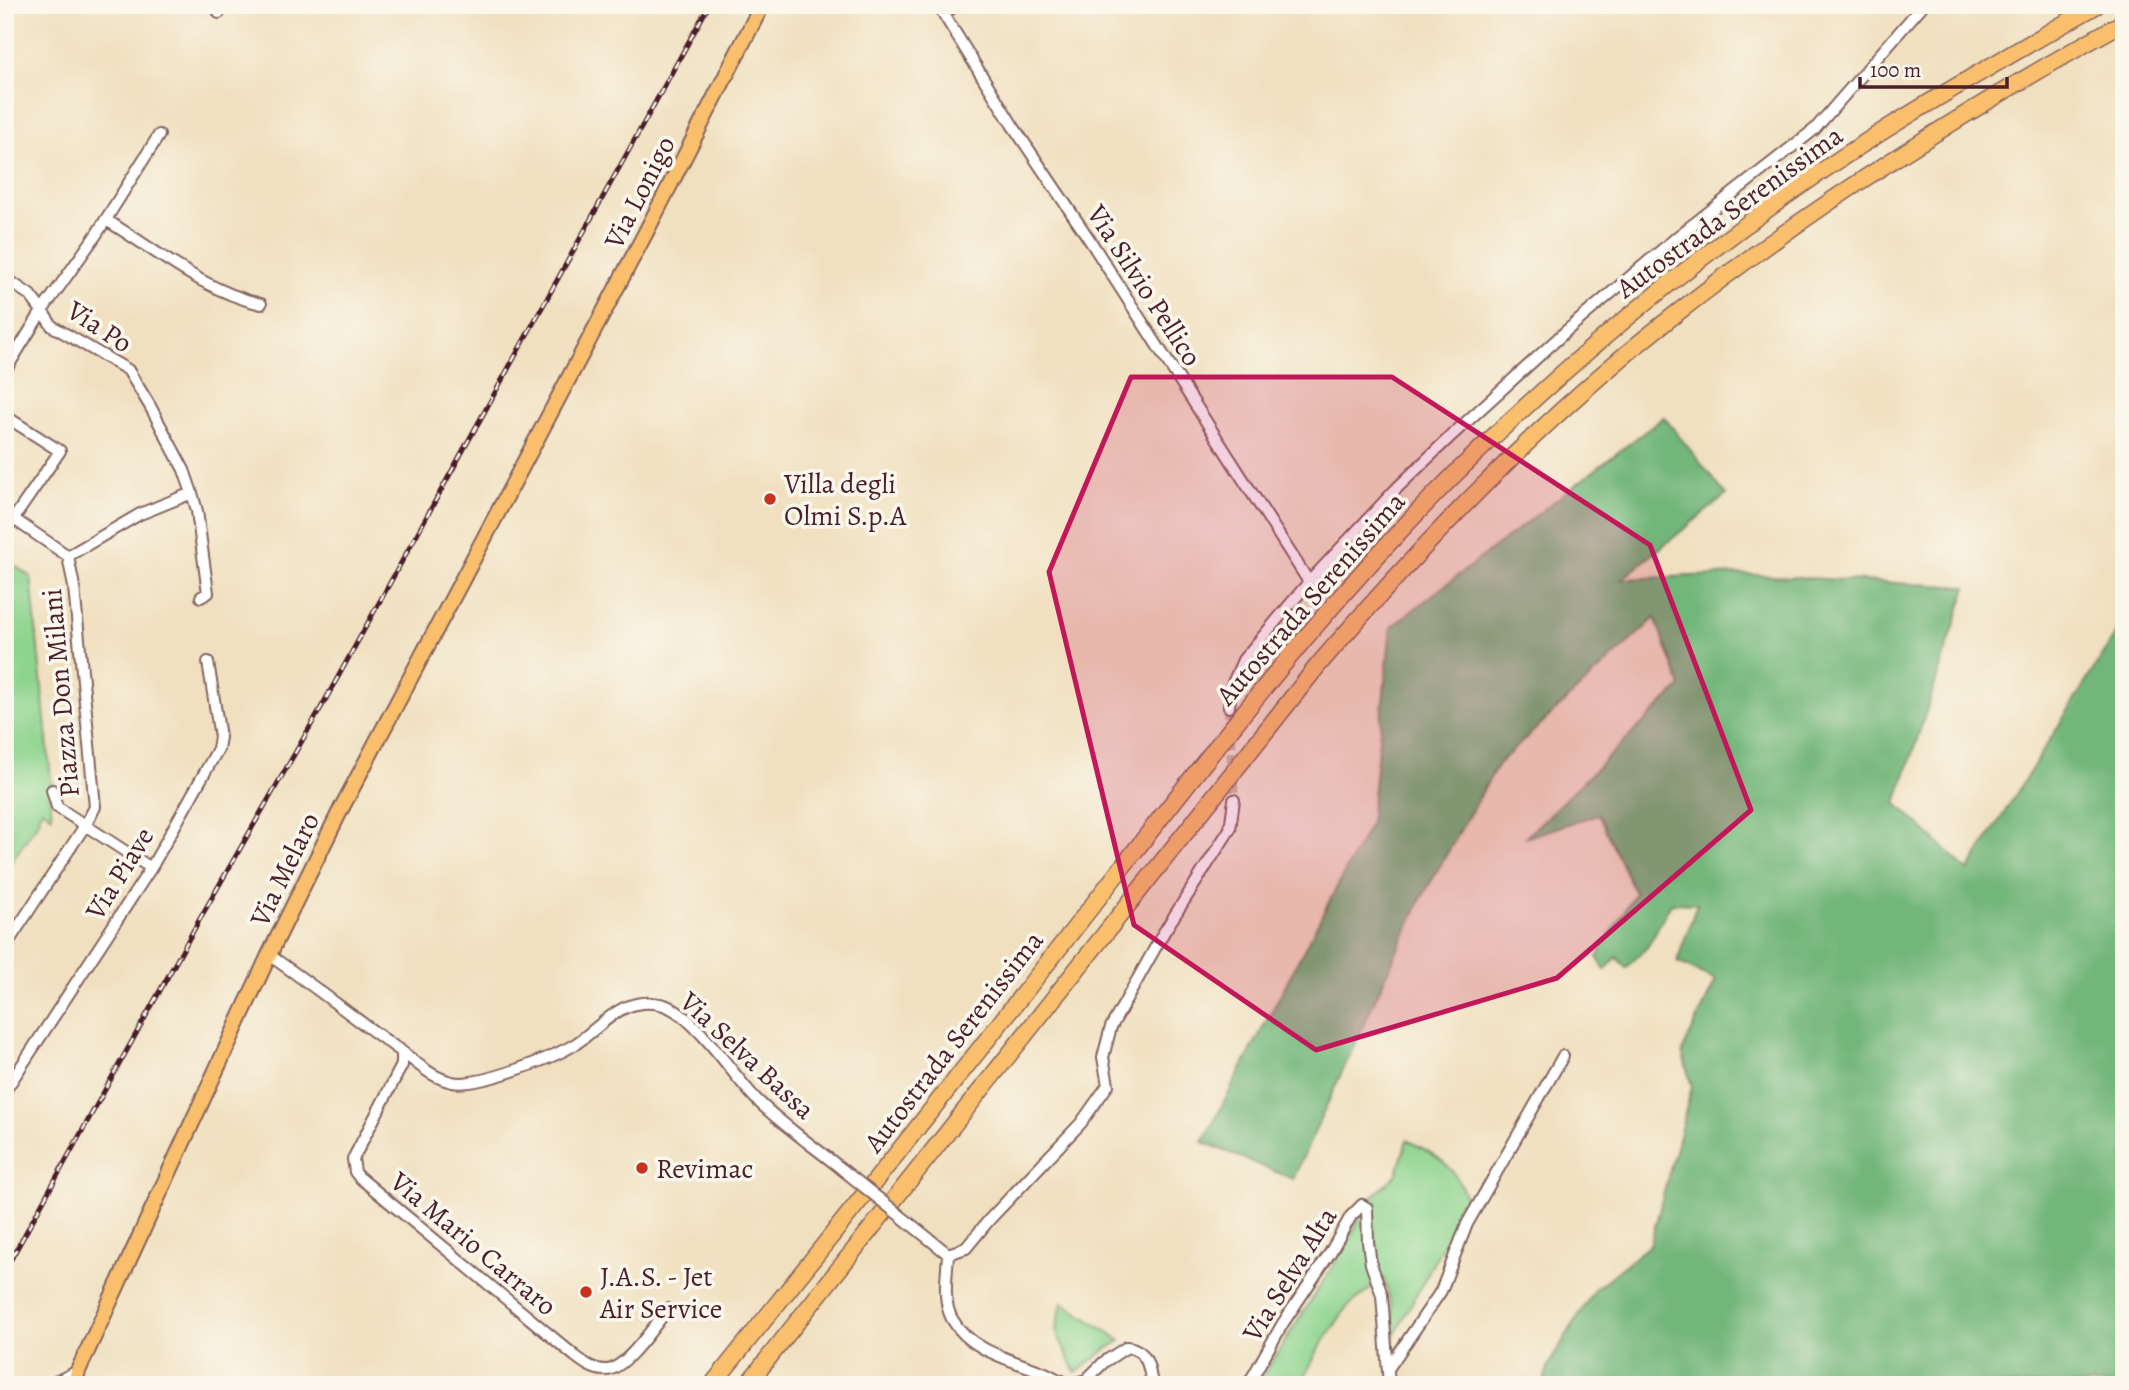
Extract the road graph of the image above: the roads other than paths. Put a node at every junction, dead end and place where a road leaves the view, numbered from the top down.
1 (762, 5) edge
2 (957, 5) edge
3 (1923, 5) edge
4 (2097, 5) edge
5 (941, 9) edge
6 (2124, 22) edge
7 (159, 135) dead end
8 (106, 219) junction
9 (5, 278) edge
10 (261, 304) dead end
11 (42, 311) junction
12 (5, 371) edge
13 (556, 400) joint
14 (5, 416) edge
15 (192, 493) junction
16 (10, 516) edge
17 (68, 556) junction
18 (1309, 582) junction
19 (201, 597) dead end
20 (208, 662) dead end
21 (1229, 707) tunnel mouth
22 (52, 790) dead end
23 (1234, 800) tunnel mouth
24 (86, 824) junction
25 (151, 868) junction
26 (5, 947) edge
27 (269, 955) junction
28 (399, 1049) junction
29 (1563, 1056) dead end
30 (5, 1091) edge
31 (948, 1254) junction
32 (668, 1309) dead end
33 (1388, 1369) junction
34 (76, 1378) edge
35 (1089, 1382) edge
36 (49, 1385) edge
37 (66, 1385) edge
38 (712, 1385) edge
39 (747, 1385) edge
40 (1152, 1385) edge
41 (1248, 1385) edge
42 (1389, 1385) edge

1 - 13 main road, Via Lonigo
2 - 5 street, Via Silvio Pellico
3 - 18 street
4 - 38 highway, Autostrada Serenissima
5 - 18 street, Via Silvio Pellico
6 - 39 highway, Autostrada Serenissima
7 - 8 street, Via Po
8 - 10 street
8 - 11 street, Via Po
9 - 11 street
11 - 12 street
11 - 15 street, Via Po
13 - 27 main road, Via Melaro
14 - 16 street
15 - 17 street
15 - 19 street, Via Po
16 - 17 street, Piazza Don Milani
17 - 24 street, Piazza Don Milani
18 - 21 street
20 - 25 street, Via Piave
22 - 24 street
23 - 31 street
24 - 25 street, Piazza Don Milani
24 - 26 street
25 - 30 street, Via Piave
27 - 28 street, Via Selva Bassa
27 - 34 main road, Via Melaro
28 - 31 street, Via Selva Bassa, bridge
28 - 32 street, Via Mario Carraro
29 - 33 street
31 - 35 street
33 - 41 street, Via Selva Alta
33 - 42 street, Via Selva Alta
34 - 36 street
34 - 37 main road, Via Melaro
35 - 40 street

